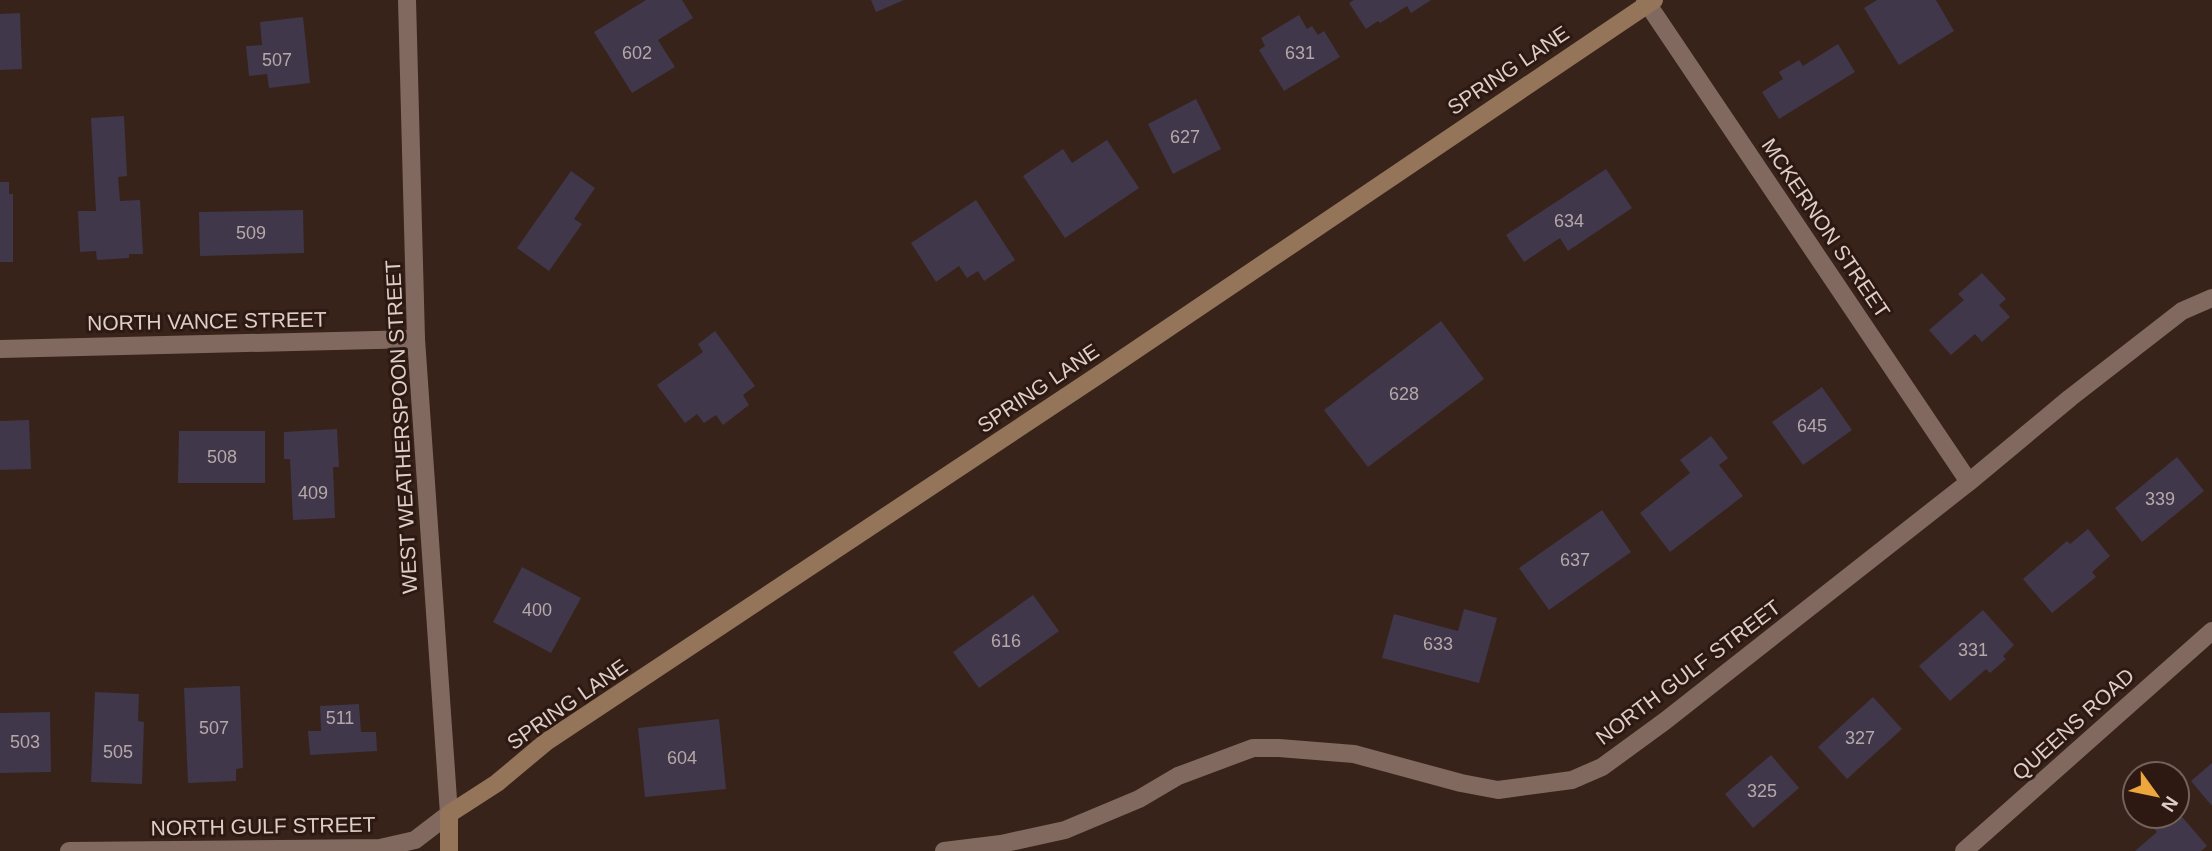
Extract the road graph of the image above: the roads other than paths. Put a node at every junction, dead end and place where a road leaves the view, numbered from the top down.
1 (407, 0) edge
2 (1649, 1) edge
3 (2212, 298) edge
4 (416, 339) junction
5 (0, 349) edge
6 (1969, 482) junction
7 (2212, 631) edge
8 (449, 814) junction
9 (69, 851) edge
10 (449, 851) edge
11 (944, 851) edge
12 (1964, 851) edge

1 - 4 street, WEST WEATHERSPOON STREET
2 - 6 street, MCKERNON STREET
2 - 8 street, SPRING LANE
3 - 6 street, NORTH GULF STREET
4 - 5 street, NORTH VANCE STREET
4 - 8 street, WEST WEATHERSPOON STREET
6 - 11 street, NORTH GULF STREET
7 - 12 street, QUEENS ROAD
8 - 9 street, NORTH GULF STREET
8 - 10 street, WEST WEATHERSPOON STREET

